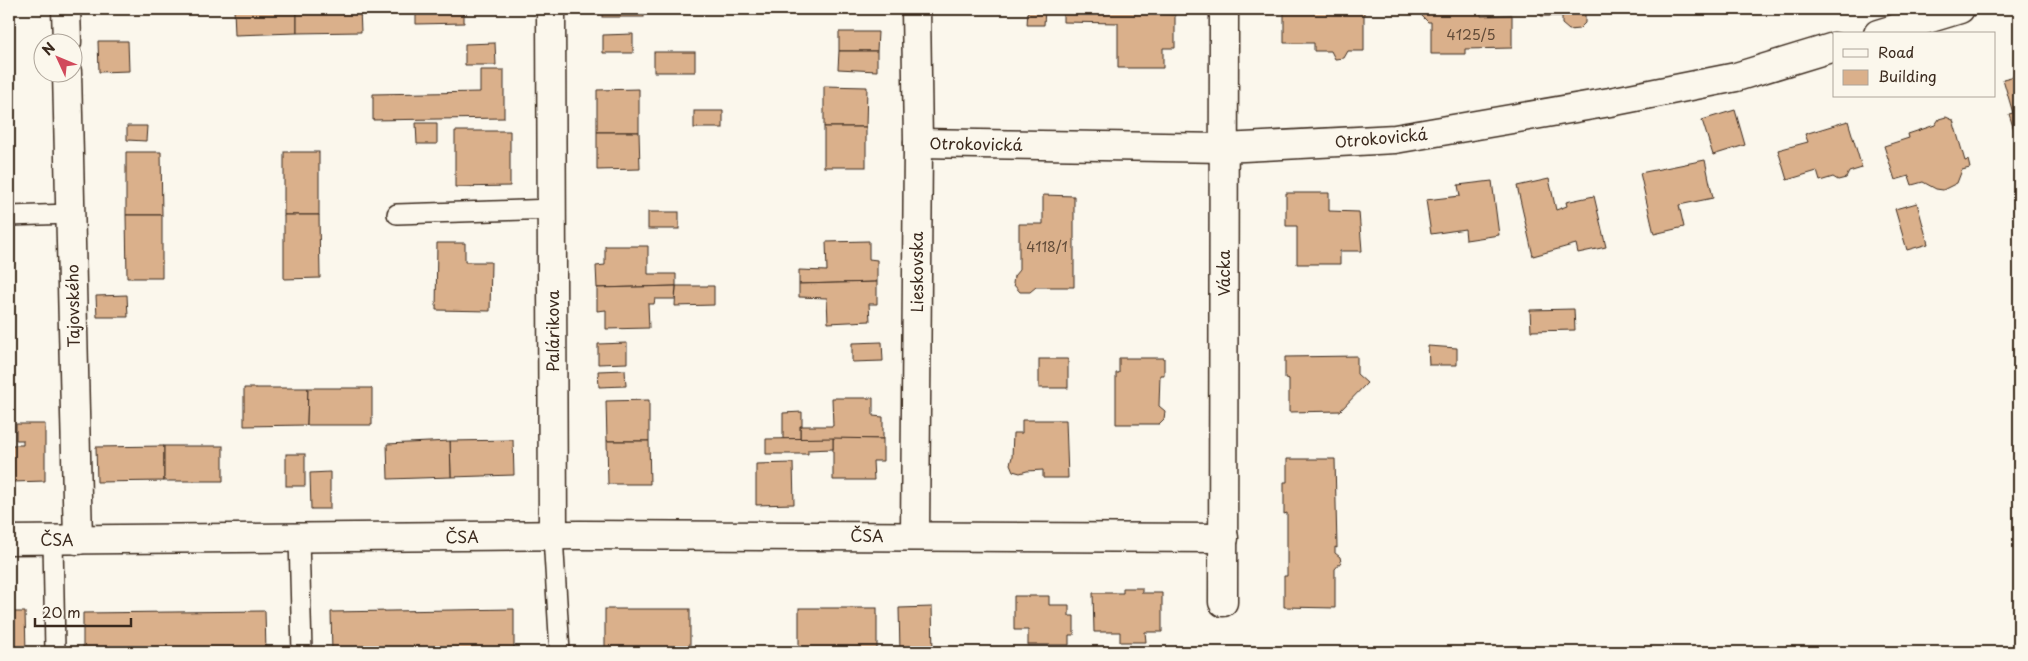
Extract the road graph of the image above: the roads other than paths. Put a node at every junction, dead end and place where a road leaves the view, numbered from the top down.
1 (66, 9) edge
2 (551, 9) edge
3 (916, 9) edge
4 (1224, 9) edge
5 (1960, 9) edge
6 (66, 32) edge
7 (1885, 32) edge
8 (1833, 47) edge
9 (67, 82) edge
10 (918, 143) junction
11 (1224, 148) junction
12 (553, 209) junction
13 (71, 214) junction
14 (397, 214) dead end
15 (9, 216) edge
16 (553, 536) junction
17 (915, 536) junction
18 (299, 538) junction
19 (1224, 538) junction
20 (9, 540) edge
21 (66, 540) junction
22 (1223, 602) dead end
23 (56, 652) edge
24 (302, 652) edge
25 (560, 652) edge

1 - 6 street
2 - 12 street, Palárikova
3 - 10 street, Lieskovska
4 - 11 street, Vácka
5 - 7 street
8 - 11 street, Otrokovická
9 - 13 street, Tajovského
10 - 11 street, Otrokovická
10 - 17 street, Lieskovska
11 - 19 street, Vácka
12 - 14 lane
12 - 16 street, Palárikova
13 - 15 lane
13 - 21 street, Tajovského
16 - 17 street, ČSA
16 - 18 street, ČSA
16 - 25 lane, Palárikova
17 - 19 street
18 - 21 street, ČSA
18 - 24 lane
19 - 22 street, Vácka
20 - 21 street, ČSA
21 - 23 lane

